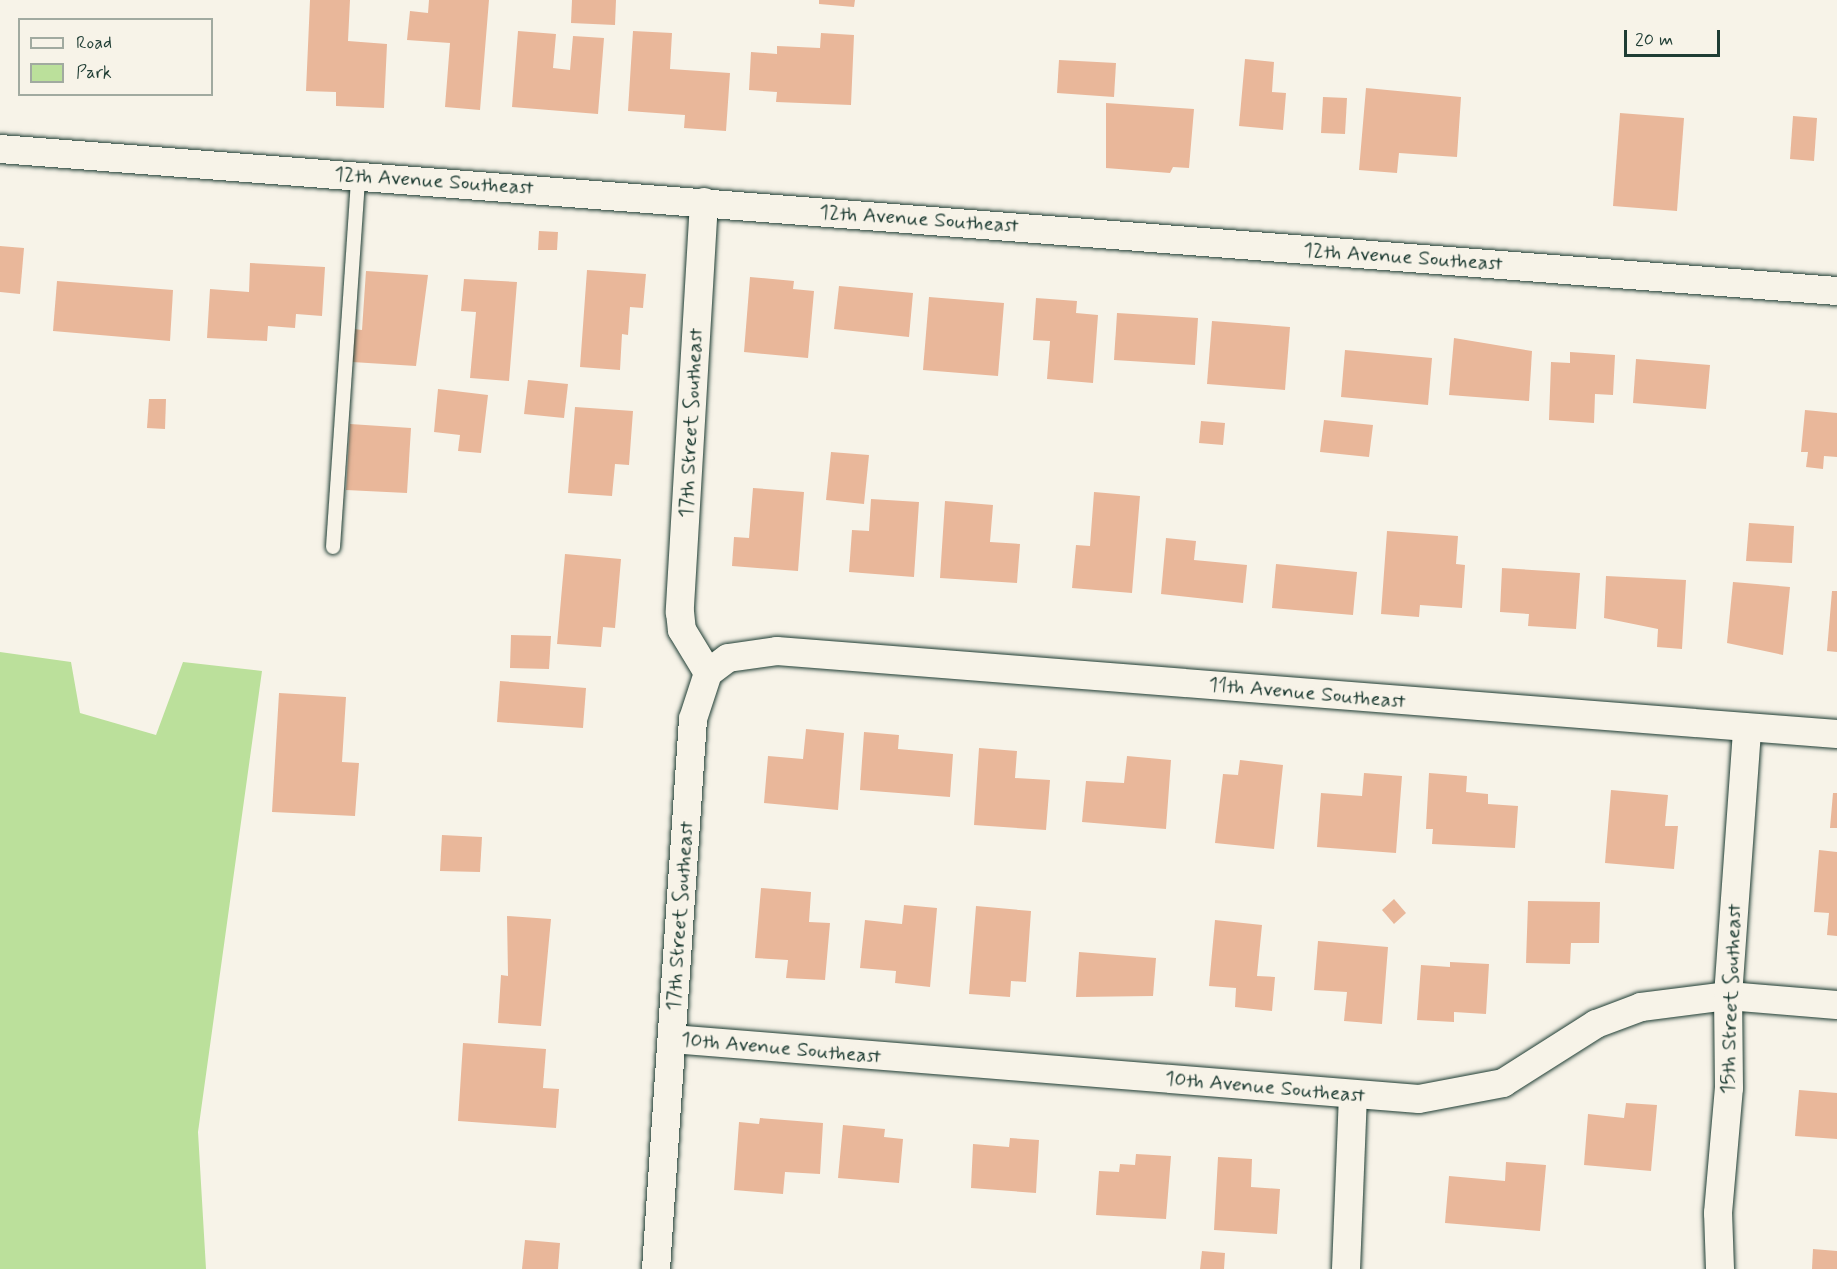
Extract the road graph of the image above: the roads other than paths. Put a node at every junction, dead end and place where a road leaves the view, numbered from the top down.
1 (0, 149) edge
2 (358, 176) junction
3 (704, 202) junction
4 (1837, 291) edge
5 (333, 547) dead end
6 (708, 673) junction
7 (1747, 728) junction
8 (1837, 734) edge
9 (1728, 996) junction
10 (1837, 1005) edge
11 (672, 1039) junction
12 (1353, 1095) junction
13 (656, 1269) edge
14 (1346, 1269) edge
15 (1720, 1269) edge

1 - 2 street, 12th Avenue Southeast
2 - 3 street, 12th Avenue Southeast
2 - 5 lane
3 - 4 street, 12th Avenue Southeast
3 - 6 street, 17th Street Southeast
6 - 7 street, 11th Avenue Southeast
6 - 11 street, 17th Street Southeast
7 - 8 street, 11th Avenue Southeast
7 - 9 street, 15th Street Southeast
9 - 10 street, 10th Avenue Southeast
9 - 12 street, 10th Avenue Southeast
9 - 15 street, 15th Street Southeast
11 - 12 street, 10th Avenue Southeast
11 - 13 street, 17th Street Southeast
12 - 14 street

